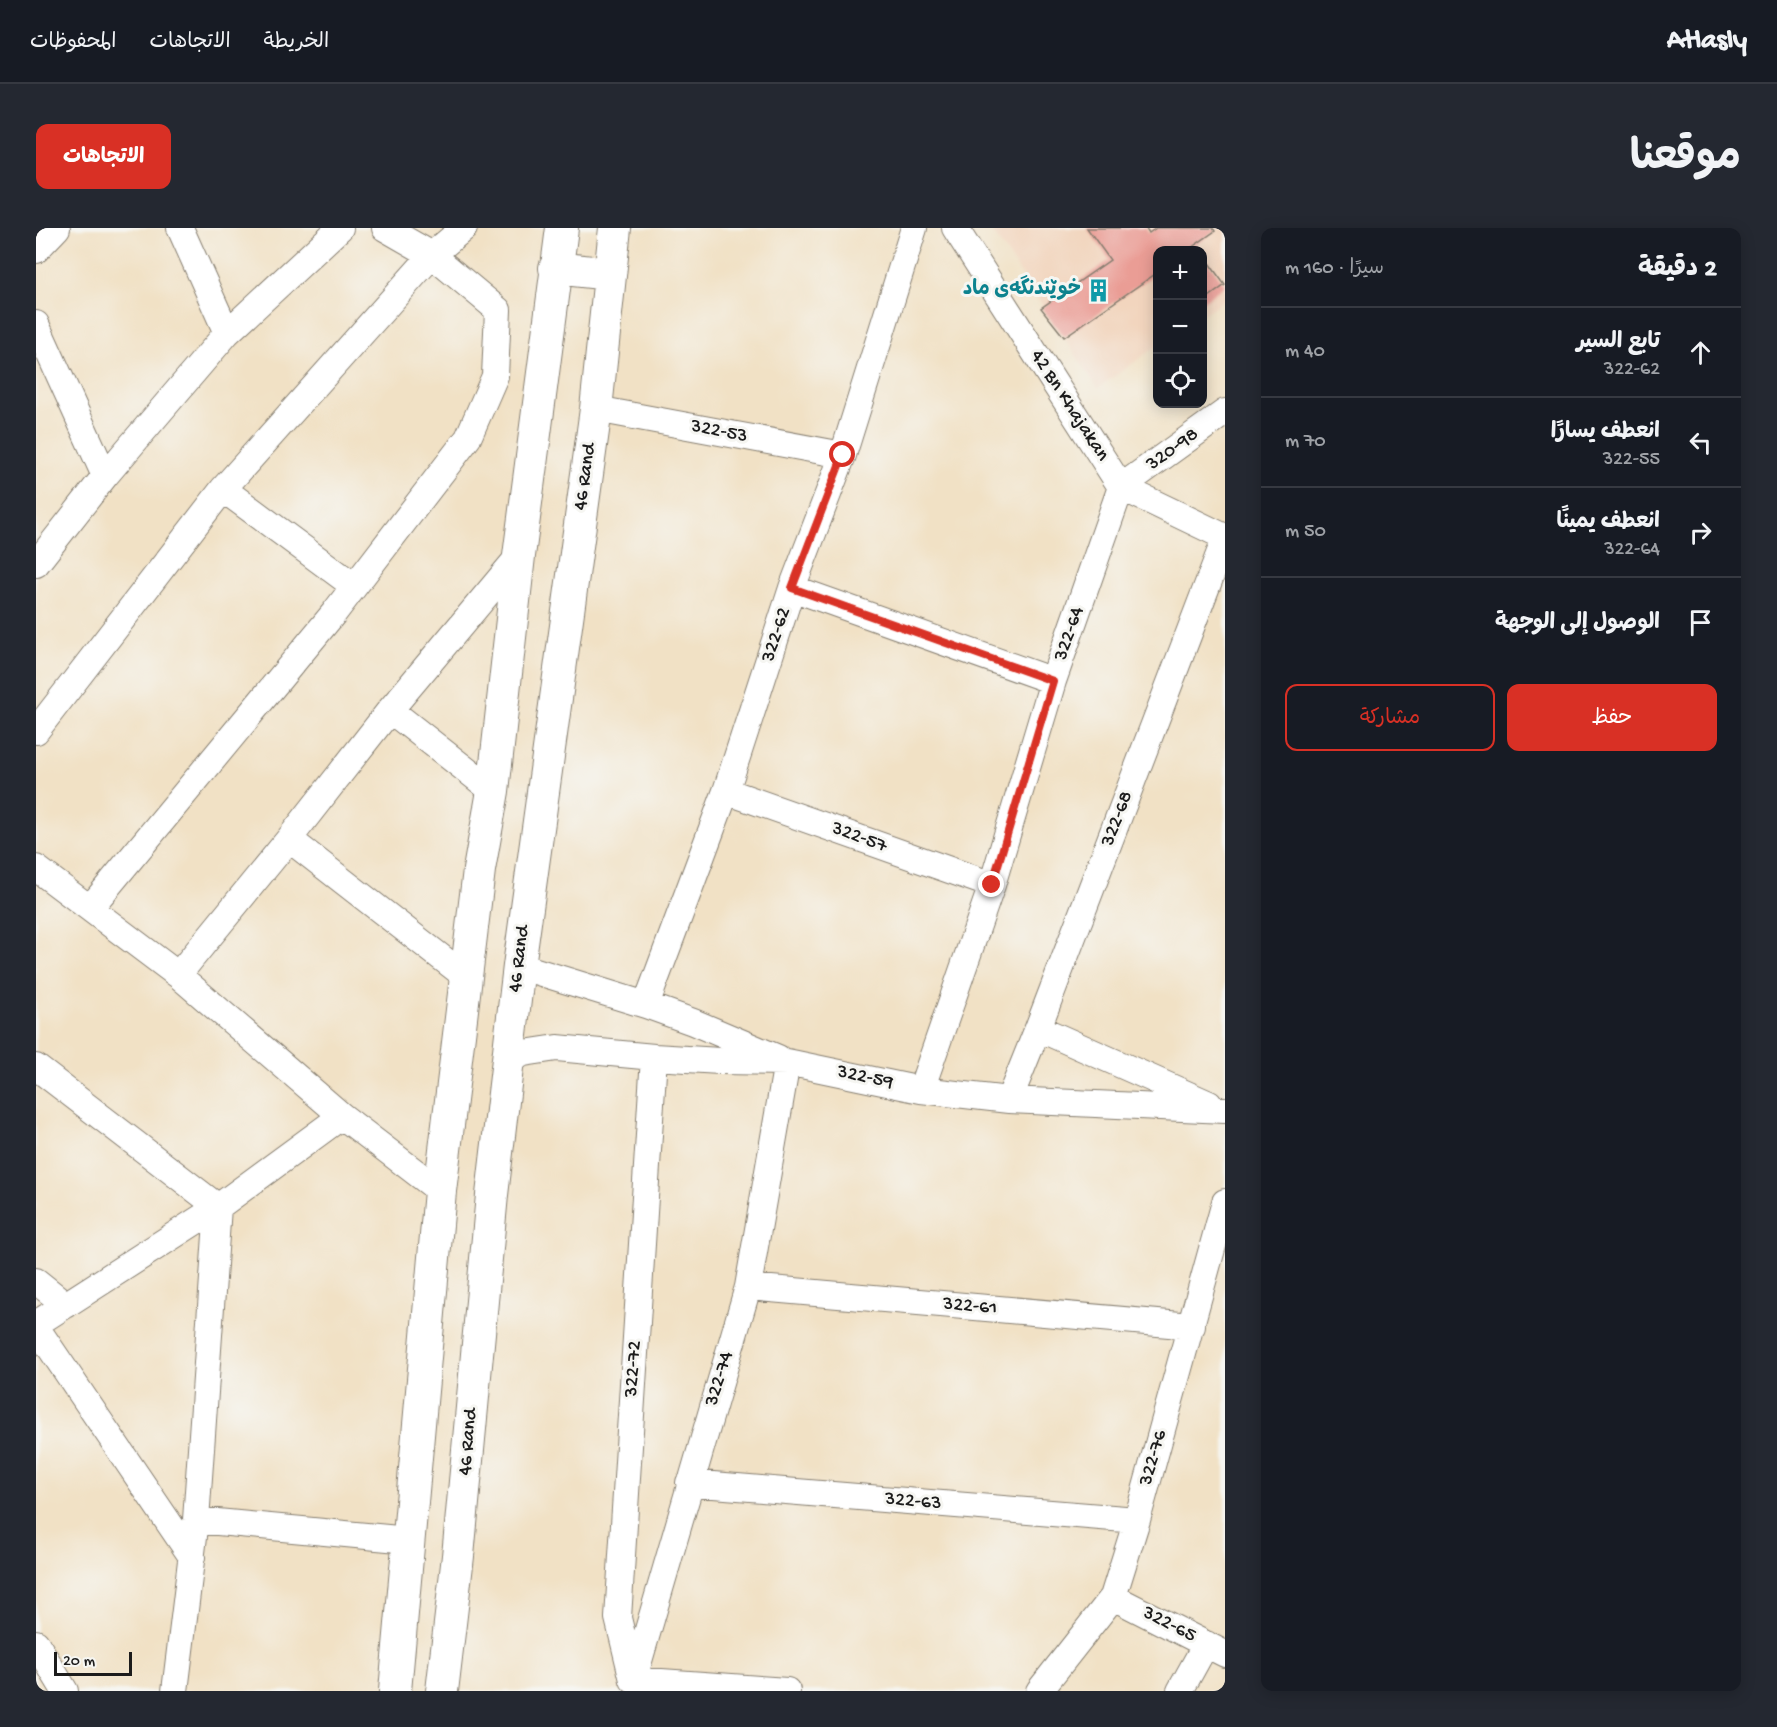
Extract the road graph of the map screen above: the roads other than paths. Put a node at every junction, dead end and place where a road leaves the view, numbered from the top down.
1 (57, 228) edge
2 (180, 228) edge
3 (340, 228) edge
4 (385, 228) edge
5 (464, 228) edge
6 (562, 228) edge
7 (615, 228) edge
8 (914, 228) edge
9 (955, 228) edge
10 (36, 250) edge
11 (432, 255) junction
12 (555, 268) junction
13 (610, 274) junction
14 (36, 324) edge
15 (227, 333) junction
16 (596, 409) junction
17 (1225, 412) edge
18 (843, 455) junction
19 (105, 476) junction
20 (1121, 487) junction
21 (223, 489) junction
22 (1225, 538) edge
23 (519, 556) junction
24 (36, 564) edge
25 (354, 586) junction
26 (792, 588) junction
27 (1053, 681) junction
28 (390, 710) junction
29 (36, 731) edge
30 (493, 791) junction
31 (726, 791) junction
32 (289, 839) junction
33 (36, 868) edge
34 (992, 885) junction
35 (90, 908) junction
36 (519, 966) junction
37 (178, 975) junction
38 (465, 976) junction
39 (646, 1005) junction
40 (1038, 1028) junction
41 (654, 1057) junction
42 (508, 1060) junction
43 (787, 1062) junction
44 (36, 1067) edge
45 (921, 1090) junction
46 (1009, 1100) junction
47 (1224, 1108) edge
48 (342, 1116) junction
49 (440, 1191) junction
50 (1225, 1202) edge
51 (218, 1207) junction
52 (36, 1281) edge
53 (748, 1287) junction
54 (66, 1305) junction
55 (36, 1326) edge
56 (1192, 1326) junction
57 (689, 1483) junction
58 (196, 1520) junction
59 (1137, 1520) junction
60 (409, 1540) junction
61 (192, 1557) junction
62 (1113, 1597) junction
63 (36, 1643) edge
64 (1215, 1649) edge
65 (632, 1685) edge
66 (65, 1691) edge
67 (175, 1691) edge
68 (395, 1691) edge
69 (442, 1691) edge
70 (787, 1691) edge
71 (1038, 1691) edge
72 (1180, 1691) edge

1 - 10 street
2 - 15 street
3 - 15 street
4 - 11 street
5 - 11 street
6 - 12 main road
7 - 13 main road, 46 Rand
8 - 18 street, 322-62
9 - 20 street, 42 Bn Khajakan
11 - 21 street
11 - 25 street
12 - 13 main road
12 - 23 main road
13 - 16 main road, 46 Rand
14 - 19 street
15 - 19 street
16 - 18 street, 322-53
16 - 36 main road, 46 Rand
17 - 20 street, 320-98
18 - 26 street, 322-62
19 - 24 street
20 - 22 street
20 - 27 street, 322-64
21 - 25 street
21 - 29 street
22 - 40 street, 322-68
23 - 28 street
23 - 30 main road
25 - 35 street
26 - 27 street
26 - 31 street, 322-62
27 - 34 street, 322-64
28 - 30 street
28 - 32 street
30 - 38 main road
31 - 34 street, 322-57
31 - 39 street, 322-62
32 - 37 street
32 - 38 street
33 - 35 street
34 - 45 street, 322-64
35 - 37 street
36 - 39 street
36 - 42 main road, 46 Rand
37 - 48 street
38 - 49 main road
39 - 43 street
40 - 46 street, 322-68
40 - 47 street
41 - 42 street, 322-59
41 - 43 street, 322-59
41 - 65 street, 322-72
42 - 69 main road, 46 Rand
43 - 45 street, 322-59
43 - 53 street, 322-74
44 - 51 street
45 - 46 street, 322-59
46 - 47 street, 322-59
48 - 49 street
48 - 51 street
49 - 60 main road
50 - 56 street, 322-76
51 - 54 street
51 - 58 street
52 - 54 street
53 - 56 street, 322-61
53 - 57 street, 322-74
54 - 55 street
55 - 61 street
56 - 59 street, 322-76
57 - 59 street, 322-63
57 - 65 street, 322-74
58 - 60 street
58 - 61 street
59 - 62 street, 322-76
60 - 68 main road
61 - 67 street
62 - 64 street, 322-65
62 - 71 street, 322-76
63 - 66 street
64 - 72 street
65 - 70 street

